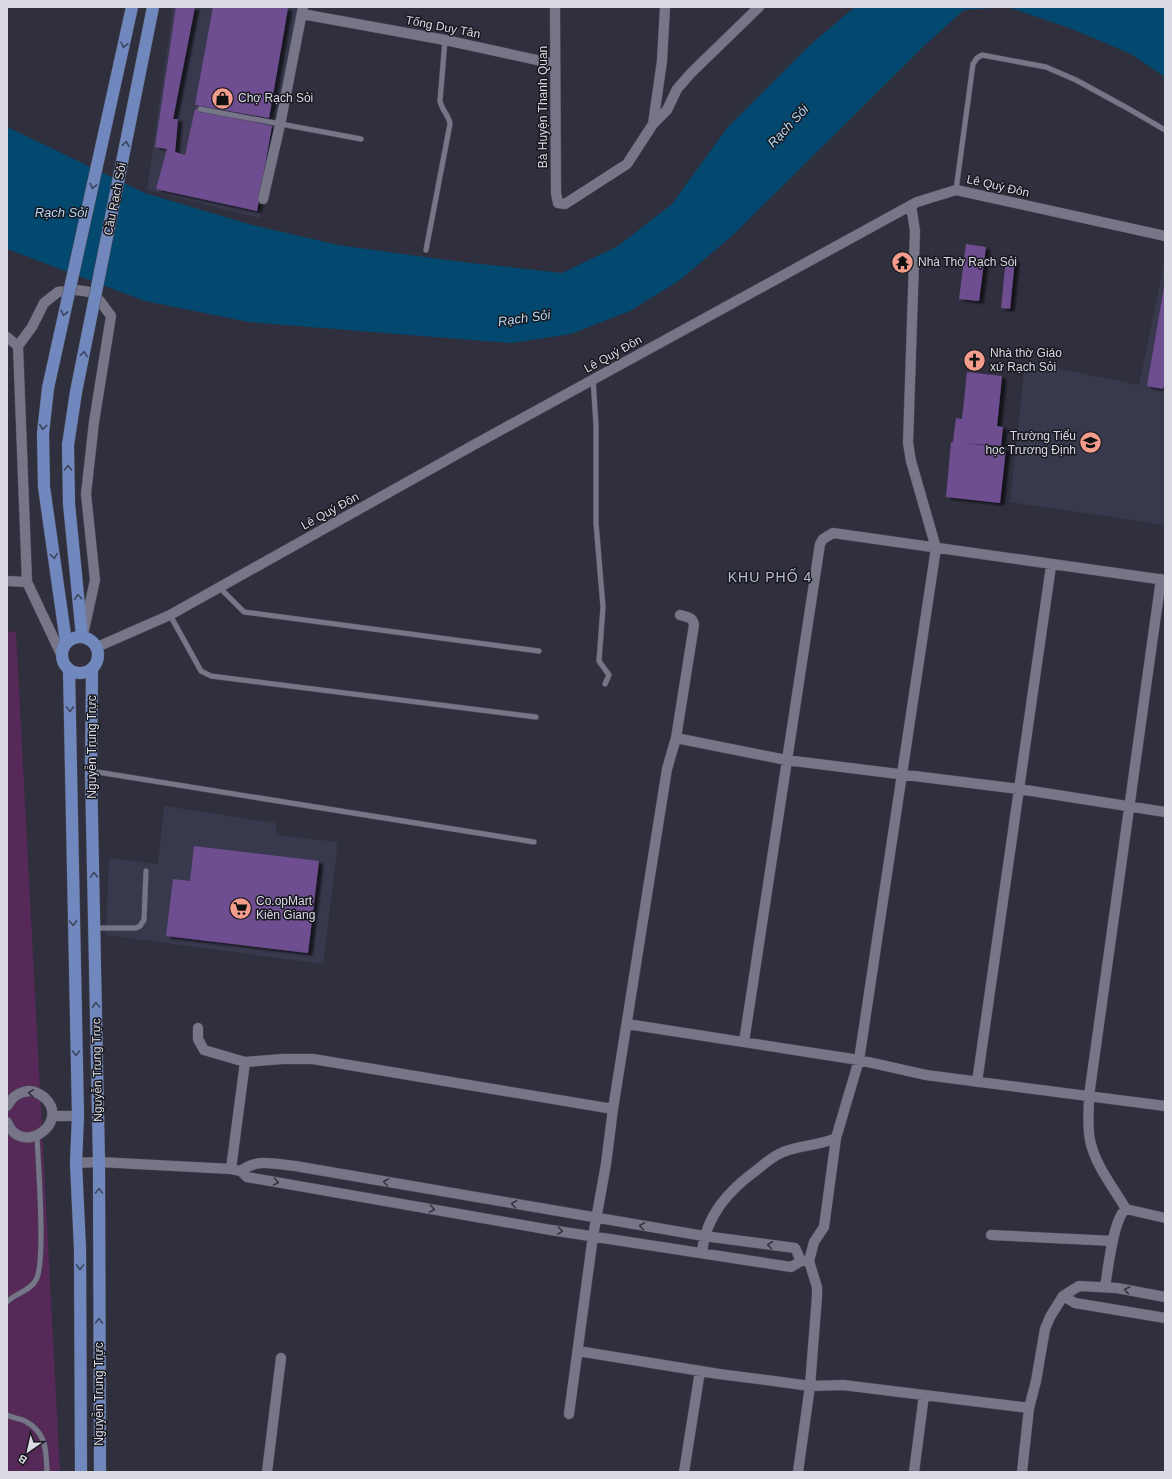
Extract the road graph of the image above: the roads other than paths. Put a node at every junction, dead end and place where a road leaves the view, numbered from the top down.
1 (132, 7) edge
2 (153, 7) edge
3 (552, 7) edge
4 (665, 7) edge
5 (759, 7) edge
6 (303, 10) edge
7 (445, 40) junction
8 (556, 64) junction
9 (200, 110) dead end
10 (653, 124) junction
11 (280, 125) junction
12 (1165, 130) edge
13 (361, 139) dead end
14 (956, 190) junction
15 (262, 199) dead end
16 (911, 206) junction
17 (1165, 236) edge
18 (426, 250) dead end
19 (7, 337) edge
20 (18, 346) junction
21 (593, 379) junction
22 (936, 548) junction
23 (1051, 566) junction
24 (1163, 580) edge
25 (7, 581) edge
26 (27, 582) junction
27 (220, 587) junction
28 (170, 615) junction
29 (680, 615) dead end
30 (82, 636) junction
31 (97, 647) junction
32 (63, 648) junction
33 (539, 651) dead end
34 (92, 669) junction
35 (70, 670) junction
36 (605, 684) dead end
37 (536, 718) dead end
38 (676, 738) junction
39 (786, 760) junction
40 (91, 771) junction
41 (902, 775) junction
42 (1019, 789) junction
43 (1129, 808) junction
44 (1165, 812) edge
45 (534, 842) dead end
46 (146, 871) dead end
47 (95, 928) junction
48 (627, 1024) junction
49 (198, 1028) dead end
50 (744, 1042) junction
51 (860, 1060) junction
52 (246, 1062) junction
53 (977, 1082) junction
54 (1089, 1096) junction
55 (7, 1106) edge
56 (1165, 1106) edge
57 (612, 1109) junction
58 (52, 1116) junction
59 (78, 1116) junction
60 (97, 1116) junction
61 (7, 1122) edge
62 (37, 1136) junction
63 (836, 1138) junction
64 (99, 1162) junction
65 (76, 1163) junction
66 (236, 1170) junction
67 (1126, 1209) junction
68 (596, 1218) junction
69 (1165, 1218) edge
70 (991, 1235) dead end
71 (593, 1236) junction
72 (704, 1236) junction
73 (1113, 1242) junction
74 (80, 1249) junction
75 (99, 1249) junction
76 (702, 1252) junction
77 (805, 1261) junction
78 (1105, 1287) junction
79 (1063, 1296) junction
80 (1165, 1297) edge
81 (7, 1302) edge
82 (1165, 1318) edge
83 (578, 1351) junction
84 (281, 1358) dead end
85 (700, 1371) junction
86 (810, 1386) junction
87 (924, 1395) junction
88 (1029, 1408) junction
89 (569, 1414) dead end
90 (7, 1415) edge
91 (47, 1472) edge
92 (81, 1472) edge
93 (100, 1472) edge
94 (267, 1472) edge
95 (684, 1472) edge
96 (798, 1472) edge
97 (914, 1472) edge
98 (1022, 1472) edge

1 -> 32 main road, Cầu Rạch Sỏi, bridge
30 -> 2 main road, Cầu Rạch Sỏi, bridge
3 - 8 street, Bà Huyện Thanh Quan
4 - 10 street
5 - 10 street
6 - 7 street, Tống Duy Tân
6 - 11 street
7 - 8 street, Tống Duy Tân
7 - 18 lane
8 - 10 street, Bà Huyện Thanh Quan
9 - 11 lane
11 - 13 lane
11 - 15 street
12 - 14 lane
14 - 16 street, Lê Quý Đôn
14 - 17 street, Lê Quý Đôn
16 - 21 street, Lê Quý Đôn
16 - 22 street
19 - 20 street
20 - 26 street
20 - 30 street
21 - 27 street, Lê Quý Đôn
21 - 36 lane
22 - 23 street
22 - 39 street
22 - 41 street
23 - 24 street
23 - 42 street
24 - 43 street
25 - 26 street
26 - 32 street
27 - 28 street, Lê Quý Đôn
27 - 33 lane
28 - 31 street, Lê Quý Đôn
28 - 37 lane
29 - 38 street
30 - 31 main road
30 - 32 main road
31 - 34 main road
32 - 35 main road
34 - 35 main road
34 - 40 main road, Nguyễn Trung Trực
35 -> 59 main road, Nguyễn Trung Trực
38 - 39 street
38 - 48 street
39 - 41 street
39 - 50 street
40 - 45 lane
47 -> 40 main road, Nguyễn Trung Trực
41 - 42 street
41 - 51 street
42 - 43 street
42 - 53 street
43 - 44 street
43 - 54 street
46 - 47 lane
60 -> 47 main road, Nguyễn Trung Trực
48 - 50 street
48 - 57 street
49 - 52 street
50 - 51 street
51 - 53 street
51 - 63 street
52 - 57 street
52 - 66 street
53 - 54 street
54 - 56 street
54 - 67 street
58 -> 55 street
57 - 68 street
58 - 59 street
58 - 62 street
59 - 60 main road
59 - 65 main road, Nguyễn Trung Trực
60 - 64 main road, Nguyễn Trung Trực
61 - 62 street
62 - 81 lane
63 - 72 street
63 - 77 street
64 - 65 street
64 - 66 street
75 -> 64 main road, Nguyễn Trung Trực
65 - 74 main road, Nguyễn Trung Trực
68 -> 66 street
66 -> 71 street
67 - 69 street
67 - 73 street
68 - 71 street
72 -> 68 street
70 - 73 street
71 - 76 street
71 - 83 street
72 - 76 street
77 -> 72 street
73 - 78 street
74 - 75 main road
74 -> 92 main road, Nguyễn Trung Trực
93 -> 75 main road, Nguyễn Trung Trực
76 - 77 street
77 - 86 street
78 - 79 street
80 -> 78 street
79 - 82 street
79 - 88 street
83 - 85 street
83 - 89 street
84 - 94 street
85 - 86 street
85 - 95 street
86 - 87 street
86 - 96 street
87 - 88 street
87 - 97 street
88 - 98 street
90 - 91 lane

